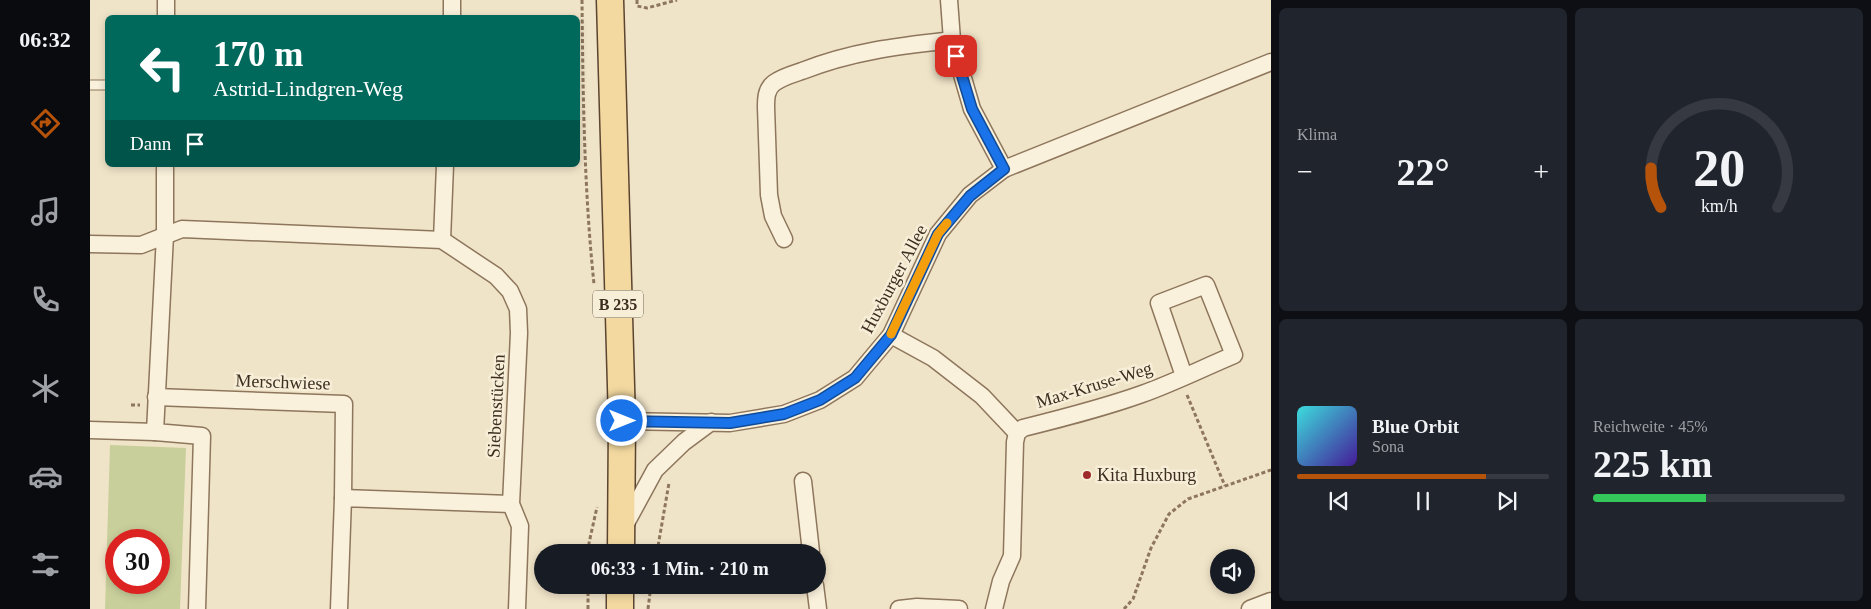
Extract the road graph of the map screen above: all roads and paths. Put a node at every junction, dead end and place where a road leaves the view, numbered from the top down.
1 (166, 0) edge
2 (452, 0) edge
3 (582, 0) edge
4 (610, 0) edge
5 (637, 0) edge
6 (677, 0) edge
7 (949, 0) edge
8 (166, 15) edge
9 (452, 15) edge
10 (952, 40) junction
11 (1271, 62) edge
12 (90, 85) edge
13 (105, 85) edge
14 (165, 167) edge
15 (445, 167) edge
16 (1004, 169) junction
17 (165, 235) junction
18 (784, 239) dead end
19 (442, 240) junction
20 (90, 244) edge
21 (594, 292) dead end
22 (891, 335) junction
23 (1182, 377) junction
24 (156, 397) junction
25 (622, 421) junction
26 (711, 422) junction
27 (90, 430) edge
28 (155, 432) junction
29 (1017, 433) junction
30 (1271, 470) edge
31 (670, 477) dead end
32 (803, 481) dead end
33 (1225, 486) junction
34 (343, 498) junction
35 (599, 499) dead end
36 (511, 504) junction
37 (621, 543) edge
38 (590, 544) edge
39 (658, 544) edge
40 (810, 544) edge
41 (588, 594) edge
42 (620, 594) edge
43 (650, 594) edge
44 (816, 594) edge
45 (1271, 601) edge
46 (197, 609) edge
47 (339, 609) edge
48 (517, 609) edge
49 (588, 609) edge
50 (620, 609) edge
51 (648, 609) edge
52 (818, 609) edge
53 (898, 609) edge
54 (959, 609) edge
55 (994, 609) edge
56 (1124, 609) edge
57 (1250, 609) edge

1 - 8 street
2 - 9 street
3 - 21 path
4 - 25 main road, B 235
5 - 6 path
7 - 10 street
10 - 16 street
10 - 18 street
11 - 16 street, Huxburger Allee
12 - 13 lane
14 - 17 street
15 - 19 street
16 - 22 street, Huxburger Allee
17 - 19 street
17 - 20 street
17 - 24 street
19 - 36 street, Siebenstücken
22 - 26 street, Huxburger Allee
22 - 29 street
23 - 23 street, Max-Kruse-Weg
23 - 29 street, Max-Kruse-Weg
23 - 33 path
24 - 28 street
24 - 34 street, Merschwiese
25 - 26 street, Huxburger Allee
25 - 37 main road, B 235
26 - 37 street
27 - 28 street
28 - 46 street
29 - 55 street
30 - 33 path
31 - 39 path
32 - 40 street
33 - 56 path
34 - 36 street
34 - 47 street, Merschwiese
35 - 38 path
36 - 48 street, Siebenstücken
41 - 49 path
42 - 50 main road
43 - 51 path
44 - 52 street
45 - 57 street
53 - 54 street

